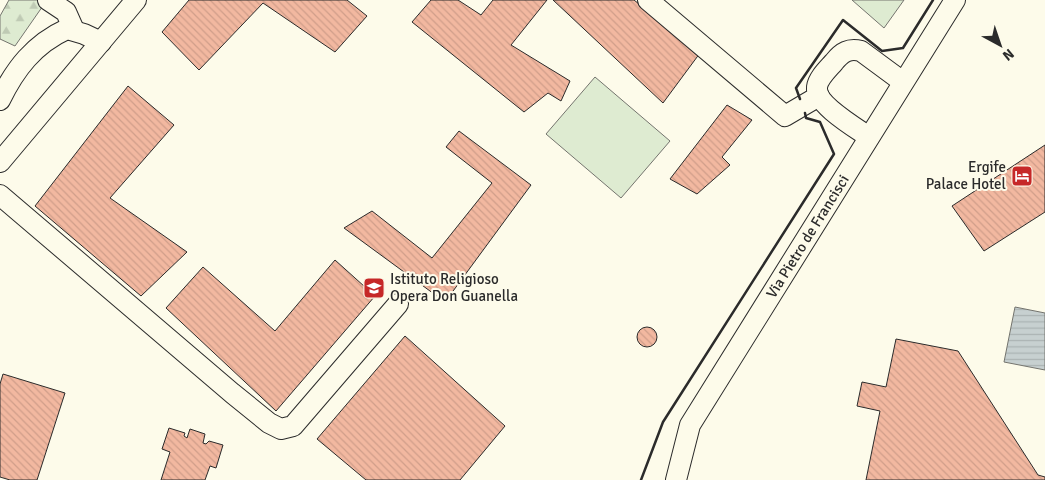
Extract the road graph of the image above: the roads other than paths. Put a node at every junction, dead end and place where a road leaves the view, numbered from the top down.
1 (48, 0) edge
2 (136, 0) edge
3 (648, 0) edge
4 (955, 0) edge
5 (74, 30) junction
6 (101, 42) junction
7 (6, 70) edge
8 (902, 82) junction
9 (819, 96) junction
10 (0, 100) edge
11 (869, 137) junction
12 (0, 162) edge
13 (0, 195) edge
14 (398, 304) dead end
15 (676, 480) edge

1 - 5 street
2 - 6 street
3 - 9 street
4 - 8 street, Via Pietro de Francisci
5 - 6 street
5 - 7 street
6 - 12 street
7 - 10 street
8 - 9 street
8 - 11 street, Via Pietro de Francisci
9 - 11 street
11 - 15 street, Via Pietro de Francisci
13 - 14 street

